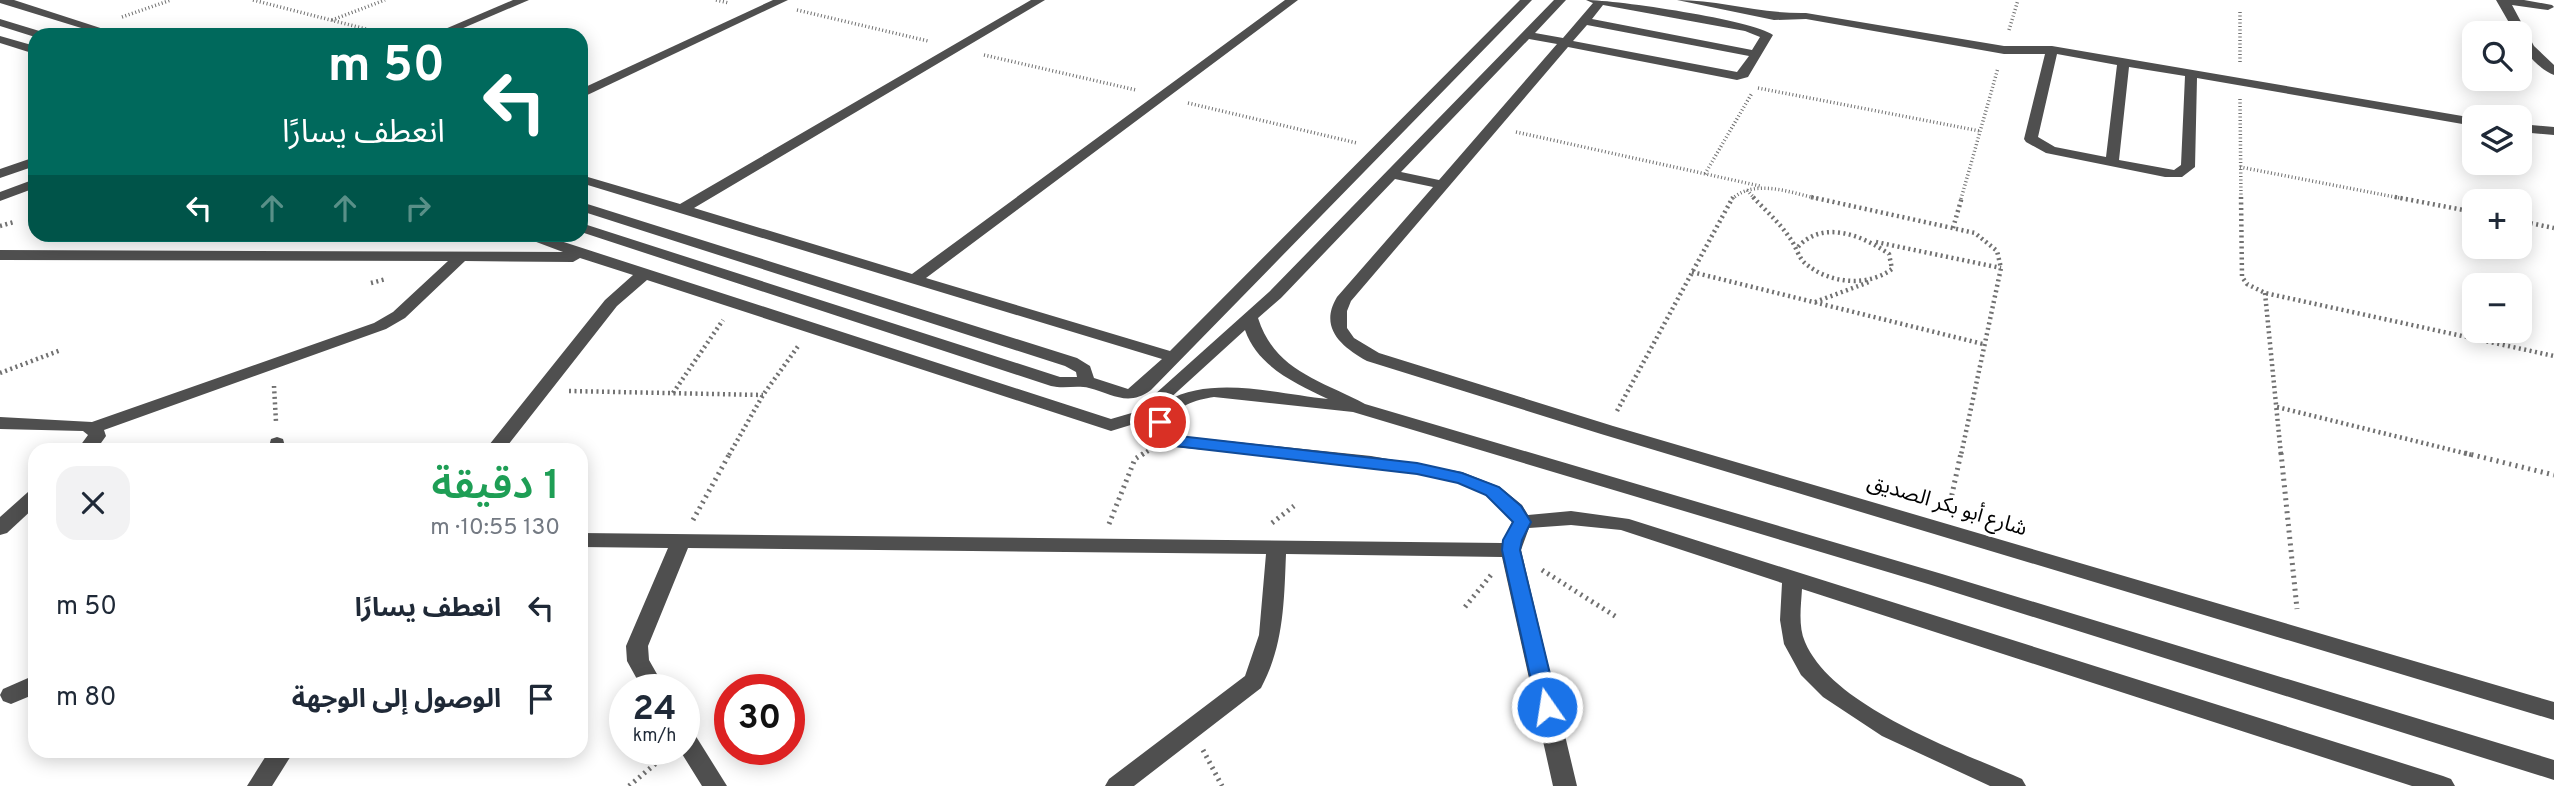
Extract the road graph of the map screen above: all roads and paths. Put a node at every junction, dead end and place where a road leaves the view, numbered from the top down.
1 (3, 0) edge
2 (171, 0) edge
3 (253, 0) edge
4 (385, 0) edge
5 (523, 0) edge
6 (1039, 0) edge
7 (1292, 0) edge
8 (1526, 0) edge
9 (1559, 0) edge
10 (1683, 0) edge
11 (2018, 0) edge
12 (1599, 1) edge
13 (777, 2) edge
14 (2505, 2) edge
15 (2550, 11) edge
16 (2240, 12) dead end
17 (331, 20) junction
18 (1584, 21) junction
19 (2515, 21) edge
20 (0, 22) edge
21 (93, 27) junction
22 (96, 28) edge
23 (362, 28) edge
24 (454, 28) edge
25 (28, 31) edge
26 (1527, 35) junction
27 (0, 39) edge
28 (1565, 42) junction
29 (28, 48) edge
30 (956, 48) junction
31 (2004, 50) junction
32 (2052, 50) junction
33 (2532, 51) edge
34 (2532, 52) edge
35 (1756, 54) junction
36 (2554, 54) edge
37 (2123, 62) junction
38 (2554, 71) edge
39 (2191, 74) junction
40 (2239, 82) junction
41 (1755, 87) dead end
42 (588, 91) edge
43 (1163, 97) junction
44 (2462, 120) edge
45 (1491, 126) junction
46 (2532, 129) edge
47 (1980, 131) junction
48 (2554, 131) edge
49 (1380, 148) junction
50 (2112, 163) junction
51 (28, 164) edge
52 (2240, 167) junction
53 (0, 174) edge
54 (1390, 174) junction
55 (588, 180) edge
56 (1441, 185) junction
57 (28, 186) edge
58 (1775, 189) junction
59 (1747, 190) junction
60 (0, 197) edge
61 (588, 208) edge
62 (682, 209) junction
63 (2462, 210) edge
64 (14, 222) dead end
65 (2532, 223) edge
66 (0, 226) edge
67 (1952, 228) junction
68 (2554, 228) edge
69 (588, 230) edge
70 (774, 239) junction
71 (1868, 240) junction
72 (546, 242) edge
73 (1797, 248) junction
74 (0, 255) edge
75 (591, 257) junction
76 (460, 258) junction
77 (744, 258) junction
78 (2001, 268) junction
79 (1692, 272) junction
80 (644, 274) junction
81 (915, 279) junction
82 (1877, 279) junction
83 (2265, 293) junction
84 (735, 302) junction
85 (1815, 303) junction
86 (1249, 317) junction
87 (812, 327) junction
88 (1983, 345) junction
89 (61, 350) dead end
90 (2554, 356) edge
91 (1172, 357) junction
92 (273, 364) junction
93 (0, 373) edge
94 (1086, 382) junction
95 (540, 391) junction
96 (673, 394) junction
97 (763, 395) junction
98 (2277, 407) junction
99 (1359, 408) junction
100 (0, 423) edge
101 (92, 428) junction
102 (1607, 430) junction
103 (1175, 441) junction
104 (94, 443) edge
105 (277, 443) edge
106 (499, 443) edge
107 (2554, 475) edge
108 (28, 502) edge
109 (1522, 522) junction
110 (0, 528) edge
111 (1944, 529) junction
112 (588, 540) edge
113 (681, 540) junction
114 (1100, 547) junction
115 (1276, 548) junction
116 (1511, 550) junction
117 (1793, 580) junction
118 (1618, 618) dead end
119 (2300, 636) junction
120 (646, 674) edge
121 (28, 687) edge
122 (11, 695) dead end
123 (2554, 711) edge
124 (1193, 730) junction
125 (277, 758) edge
126 (700, 762) edge
127 (654, 765) edge
128 (2554, 770) edge
129 (259, 786) edge
130 (629, 786) edge
131 (715, 786) edge
132 (1117, 786) edge
133 (1222, 786) edge
134 (1565, 786) edge
135 (2014, 786) edge
136 (2443, 786) edge

1 - 21 street
2 - 21 path
3 - 17 path
4 - 17 path
5 - 24 street
6 - 30 street
7 - 43 street
8 - 49 street
9 - 26 street
10 - 31 street
11 - 31 path
12 - 18 street
12 - 35 street
13 - 30 path
13 - 42 street
14 - 15 street
14 - 19 street
16 - 40 path
17 - 23 path
18 - 28 street
18 - 35 street
20 - 25 street
21 - 22 street
26 - 28 street
26 - 54 street
27 - 29 street
28 - 35 street
28 - 45 street
30 - 43 path
30 - 62 street
31 - 32 street
31 - 47 path
32 - 37 street
32 - 50 street
33 - 36 street
34 - 38 street
37 - 39 street
37 - 50 street
39 - 40 street
39 - 50 street
40 - 44 street
40 - 52 path
41 - 47 path
43 - 49 path
43 - 81 street
45 - 56 street
45 - 58 path
46 - 48 street
47 - 67 path
49 - 91 street
51 - 53 street
52 - 63 path
52 - 83 path
54 - 56 street
54 - 86 street
55 - 62 street
56 - 102 street, شارع أبو بكر الصديق
57 - 60 street
58 - 59 path
58 - 67 path
59 - 73 path
59 - 79 path
61 - 77 street
62 - 70 street
64 - 66 path
65 - 68 path
67 - 78 path
69 - 94 street
70 - 77 street
70 - 81 street
71 - 73 path
71 - 78 path
71 - 82 path
72 - 75 street
73 - 82 path
74 - 76 street
75 - 76 street
75 - 80 street
76 - 92 street
77 - 94 street
78 - 88 path
79 - 85 path
79 - 102 path
80 - 84 street
80 - 95 street
81 - 91 street
82 - 85 path
83 - 90 path
83 - 98 path
84 - 87 street
84 - 96 path
85 - 88 path
86 - 87 street
86 - 99 street
87 - 97 path
88 - 111 path
89 - 93 path
91 - 94 street
92 - 101 street
92 - 105 path
95 - 96 path
95 - 106 street
96 - 97 path
97 - 113 path
98 - 107 path
98 - 119 path
99 - 103 street
99 - 128 street
100 - 101 street
101 - 104 street
102 - 111 street, شارع أبو بكر الصديق
103 - 109 street
103 - 114 path
108 - 110 street
109 - 116 street
109 - 117 street
111 - 119 street, شارع أبو بكر الصديق
112 - 113 street
113 - 114 street
113 - 120 street
114 - 115 street
115 - 116 street
115 - 124 street
116 - 118 path
116 - 134 street
117 - 135 street
117 - 136 street
119 - 123 street, شارع أبو بكر الصديق
121 - 122 street
124 - 132 street
124 - 133 path
125 - 129 street
126 - 131 street
127 - 130 path

